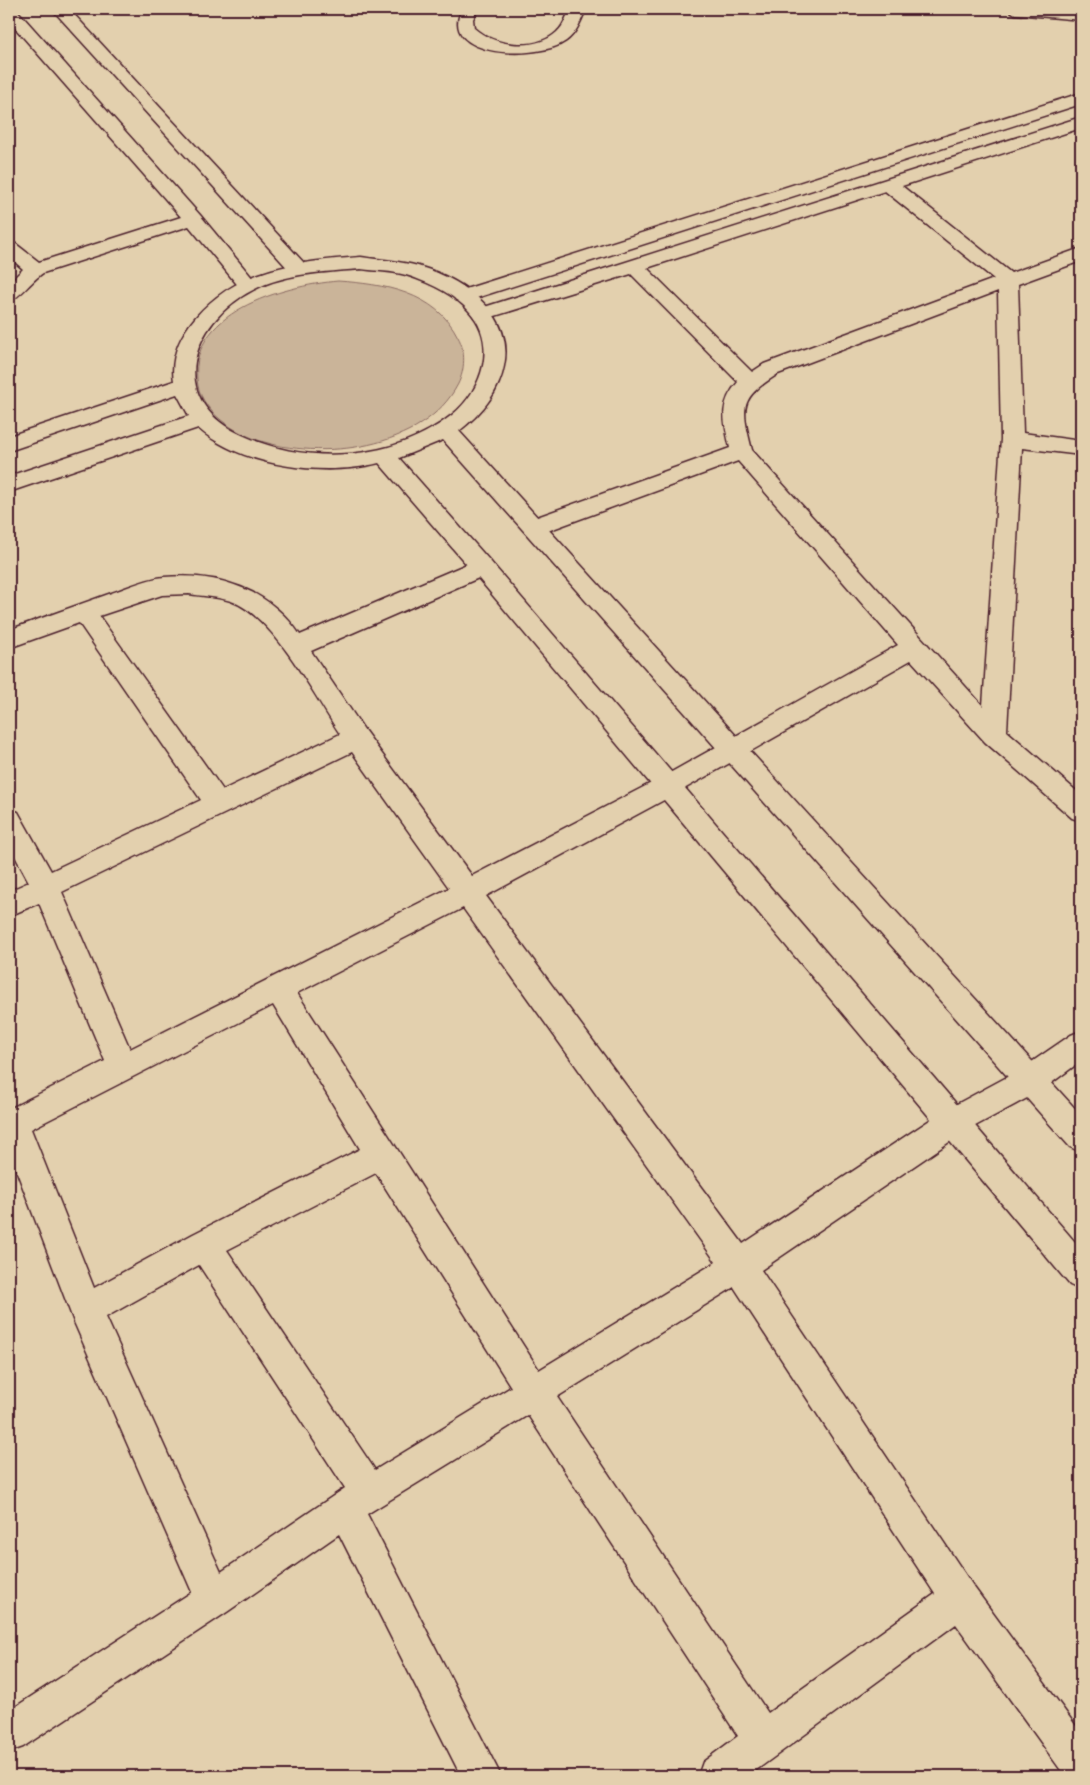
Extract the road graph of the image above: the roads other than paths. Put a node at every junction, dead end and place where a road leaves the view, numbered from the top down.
1 (60, 9) edge
2 (470, 9) edge
3 (578, 9) edge
4 (1015, 9) edge
5 (9, 11) edge
6 (1081, 15) edge
7 (1081, 98) edge
8 (1081, 122) edge
9 (887, 183) junction
10 (193, 219) junction
11 (9, 248) edge
12 (1081, 254) edge
13 (635, 267) junction
14 (298, 268) junction
15 (36, 270) junction
16 (1008, 282) junction
17 (247, 284) junction
18 (9, 295) edge
19 (463, 296) junction
20 (482, 314) junction
21 (750, 382) junction
22 (183, 385) junction
23 (203, 419) junction
24 (446, 430) junction
25 (1012, 439) junction
26 (9, 443) edge
27 (1081, 448) edge
28 (742, 452) junction
29 (384, 455) junction
30 (9, 484) edge
31 (534, 528) junction
32 (482, 567) junction
33 (84, 612) junction
34 (9, 639) edge
35 (296, 648) junction
36 (914, 648) junction
37 (994, 734) junction
38 (356, 738) junction
39 (732, 749) junction
40 (668, 786) junction
41 (218, 803) junction
42 (1081, 810) edge
43 (9, 820) edge
44 (46, 887) junction
45 (468, 892) junction
46 (9, 904) edge
47 (278, 988) junction
48 (1081, 1044) edge
49 (122, 1066) junction
50 (1031, 1080) junction
51 (953, 1122) junction
52 (11, 1124) edge
53 (1081, 1137) edge
54 (380, 1155) junction
55 (204, 1245) junction
56 (739, 1266) junction
57 (1081, 1274) edge
58 (86, 1310) junction
59 (533, 1392) junction
60 (357, 1500) junction
61 (214, 1599) junction
62 (960, 1599) junction
63 (9, 1734) edge
64 (763, 1740) junction
65 (1081, 1765) edge
66 (482, 1776) edge
67 (717, 1776) edge

1 - 14 street
2 - 3 street
4 - 6 street
5 - 10 street
7 - 19 street
8 - 9 street
9 - 13 street
9 - 16 street
10 - 15 street
10 - 17 street
11 - 15 street
12 - 16 street
13 - 20 street
13 - 21 street
14 - 17 street
14 - 19 street
15 - 18 street
16 - 21 street
16 - 25 street
17 - 22 street
19 - 20 street
20 - 24 street
21 - 28 street
22 - 23 street
22 - 26 street
23 - 29 street
23 - 30 street
24 - 29 street
24 - 31 street
25 - 27 street
25 - 37 street
28 - 31 street
28 - 36 street
29 - 32 street
31 - 39 street
32 - 35 street
32 - 40 street
33 - 34 street
33 - 35 street
33 - 41 street
35 - 38 street
36 - 37 street
36 - 39 street
37 - 42 street
38 - 41 street
38 - 45 street
39 - 40 street
39 - 50 street
40 - 45 street
40 - 51 street
41 - 44 street
43 - 44 street
44 - 46 street
44 - 49 street
45 - 47 street
45 - 56 street
47 - 49 street
47 - 54 street
48 - 50 street
49 - 52 street
50 - 51 street
50 - 53 street
51 - 56 street
51 - 57 street
52 - 58 street
54 - 55 street
54 - 59 street
55 - 58 street
55 - 60 street
56 - 59 street
56 - 62 street
58 - 61 street
59 - 60 street
59 - 64 street
60 - 61 street
60 - 66 street
61 - 63 street
62 - 64 street
62 - 65 street
64 - 67 street

